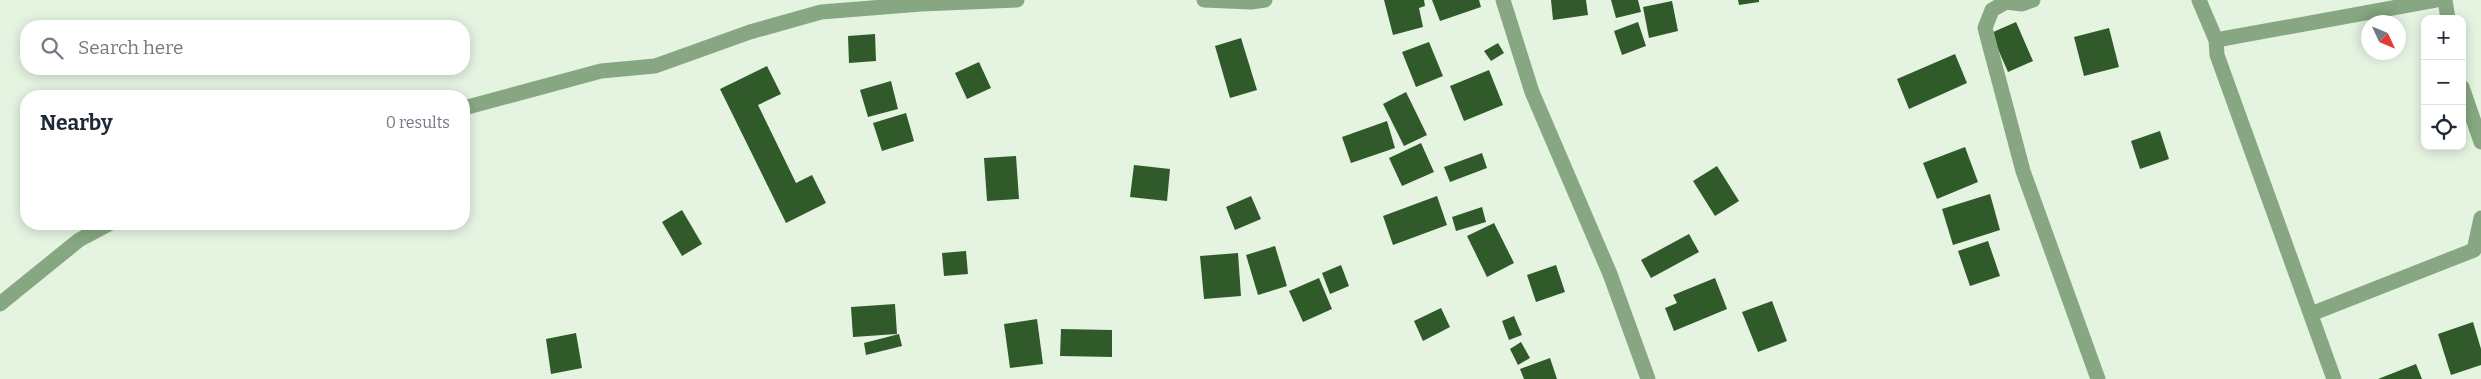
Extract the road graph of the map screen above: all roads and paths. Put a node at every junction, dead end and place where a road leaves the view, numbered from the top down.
1 (1017, 0) edge
2 (1204, 0) edge
3 (1265, 0) edge
4 (1503, 0) edge
5 (2033, 0) edge
6 (2200, 0) edge
7 (2436, 0) edge
8 (2445, 0) edge
9 (2447, 15) edge
10 (2216, 40) junction
11 (2466, 99) edge
12 (470, 106) edge
13 (2481, 142) edge
14 (2481, 218) edge
15 (98, 230) edge
16 (0, 304) edge
17 (2311, 314) junction
18 (1648, 379) edge
19 (2098, 379) edge
20 (2334, 379) edge

1 - 12 street
2 - 3 street
4 - 18 street
5 - 19 street
6 - 10 street
7 - 10 street
8 - 9 street
10 - 17 street
11 - 13 street
14 - 17 street
15 - 16 street
17 - 20 street

